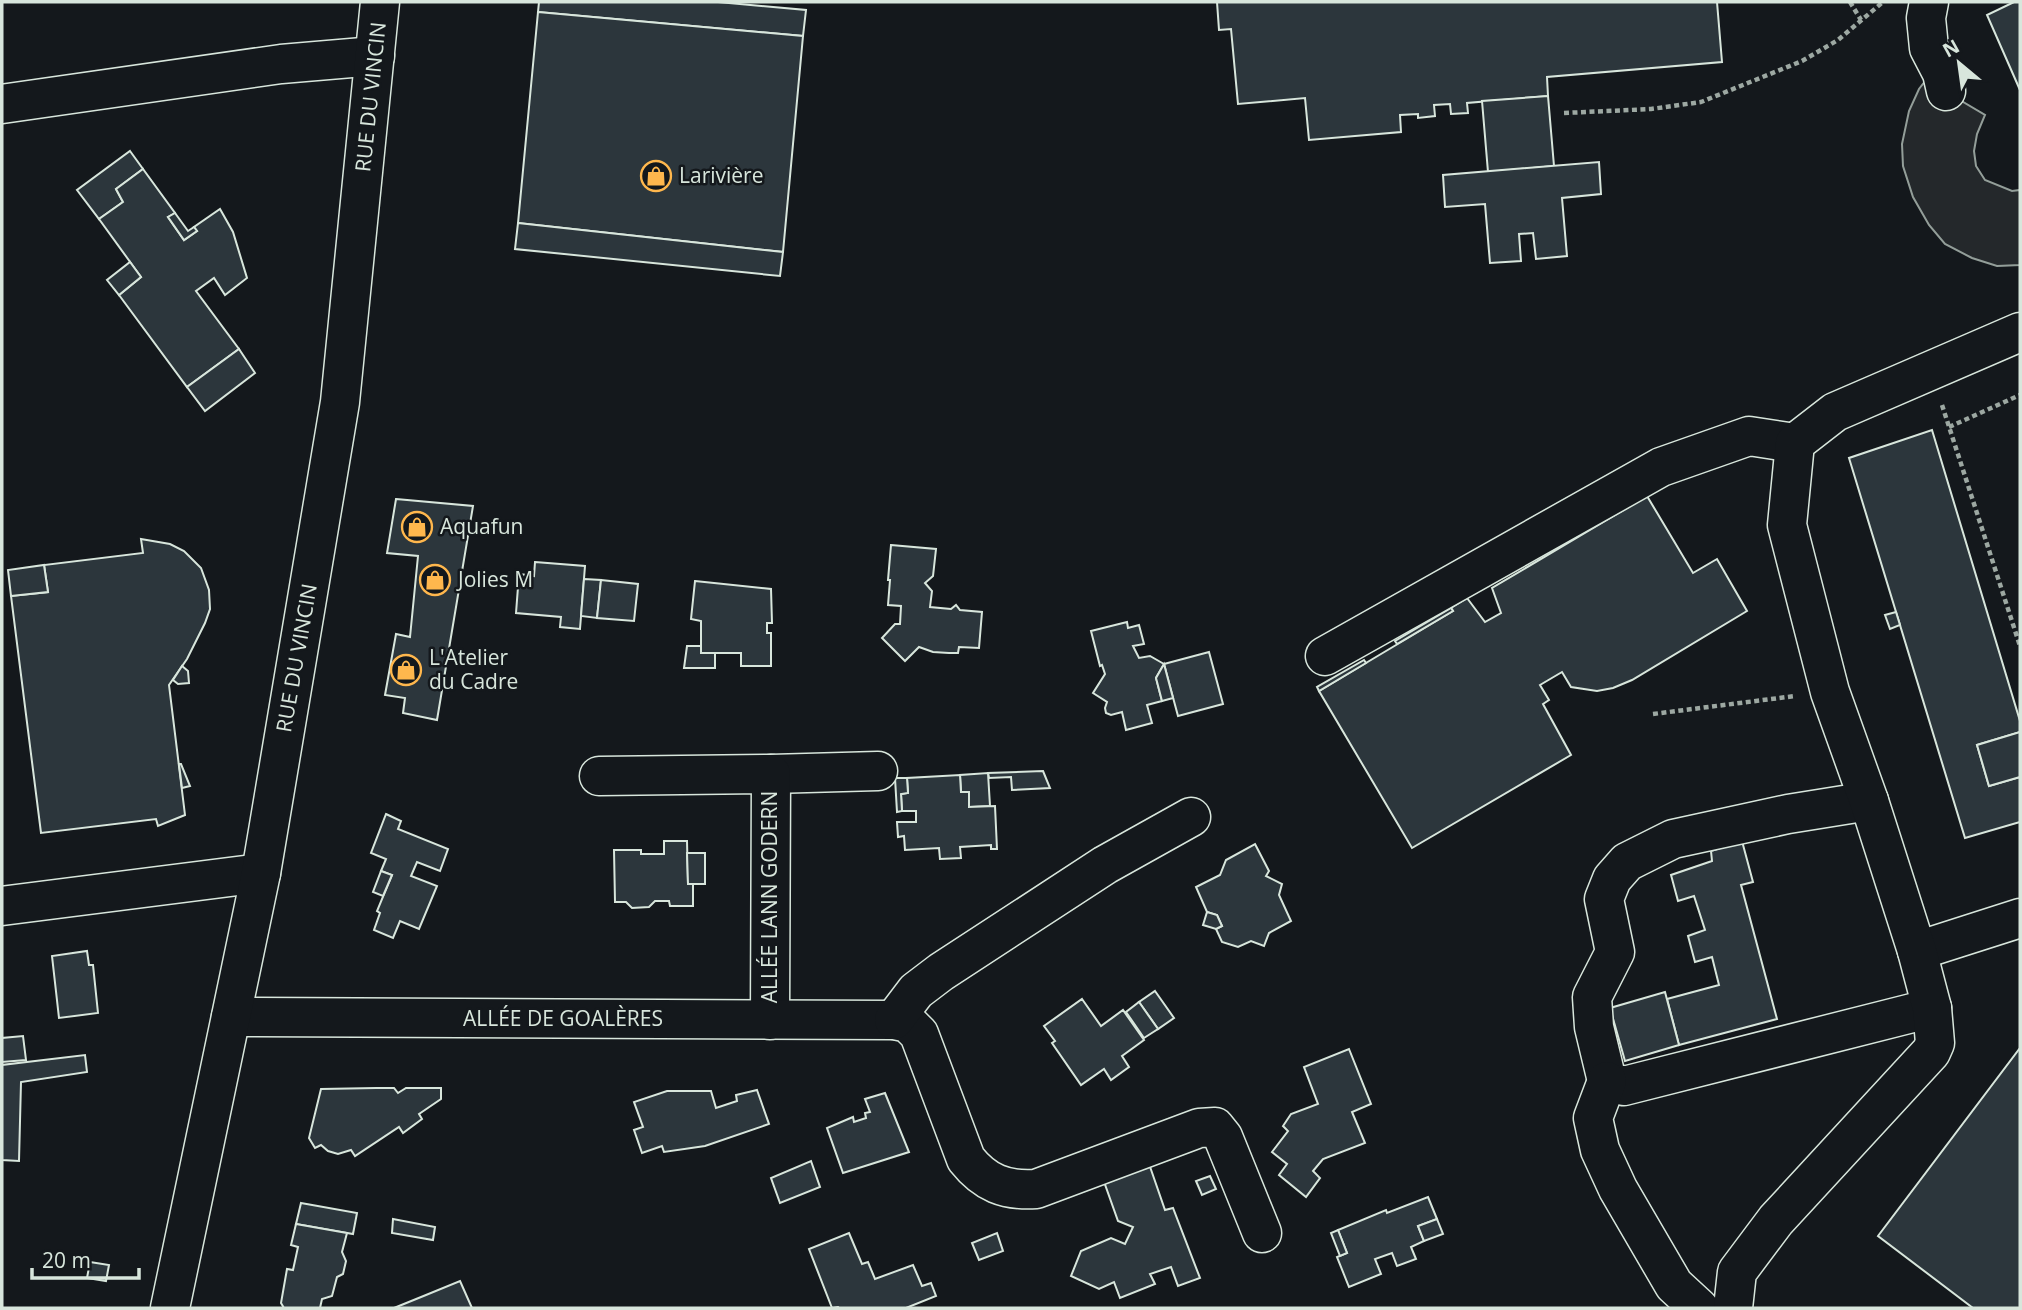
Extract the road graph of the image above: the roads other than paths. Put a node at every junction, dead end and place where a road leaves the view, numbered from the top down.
1 (380, 2) edge
2 (1929, 2) edge
3 (375, 56) junction
4 (1946, 92) dead end
5 (2, 104) edge
6 (2020, 332) edge
7 (1796, 443) junction
8 (1325, 656) dead end
9 (878, 771) dead end
10 (771, 774) junction
11 (599, 776) dead end
12 (1869, 801) junction
13 (1191, 817) dead end
14 (261, 873) junction
15 (2, 906) edge
16 (2020, 918) edge
17 (1917, 951) junction
18 (1932, 1008) junction
19 (231, 1017) junction
20 (770, 1020) junction
21 (894, 1020) junction
22 (1607, 1081) junction
23 (1262, 1233) dead end
24 (170, 1308) edge
25 (1699, 1308) edge
26 (1733, 1308) edge

1 - 3 street, RUE DU VINCIN
2 - 4 street
3 - 5 street
3 - 14 street, RUE DU VINCIN
6 - 7 street
7 - 8 street
7 - 12 street
9 - 10 street, ALLÉE LANN GODERN
10 - 11 street, ALLÉE LANN GODERN
10 - 20 street, ALLÉE LANN GODERN
12 - 17 street
12 - 22 street
13 - 21 street
14 - 15 street
14 - 19 street, RUE DU VINCIN
16 - 17 street
17 - 18 street
18 - 22 street
18 - 26 street
19 - 20 street, ALLÉE DE GOALÈRES
19 - 24 street, RUE DU VINCIN
20 - 21 street, ALLÉE DE GOALÈRES
21 - 23 street
22 - 25 street

